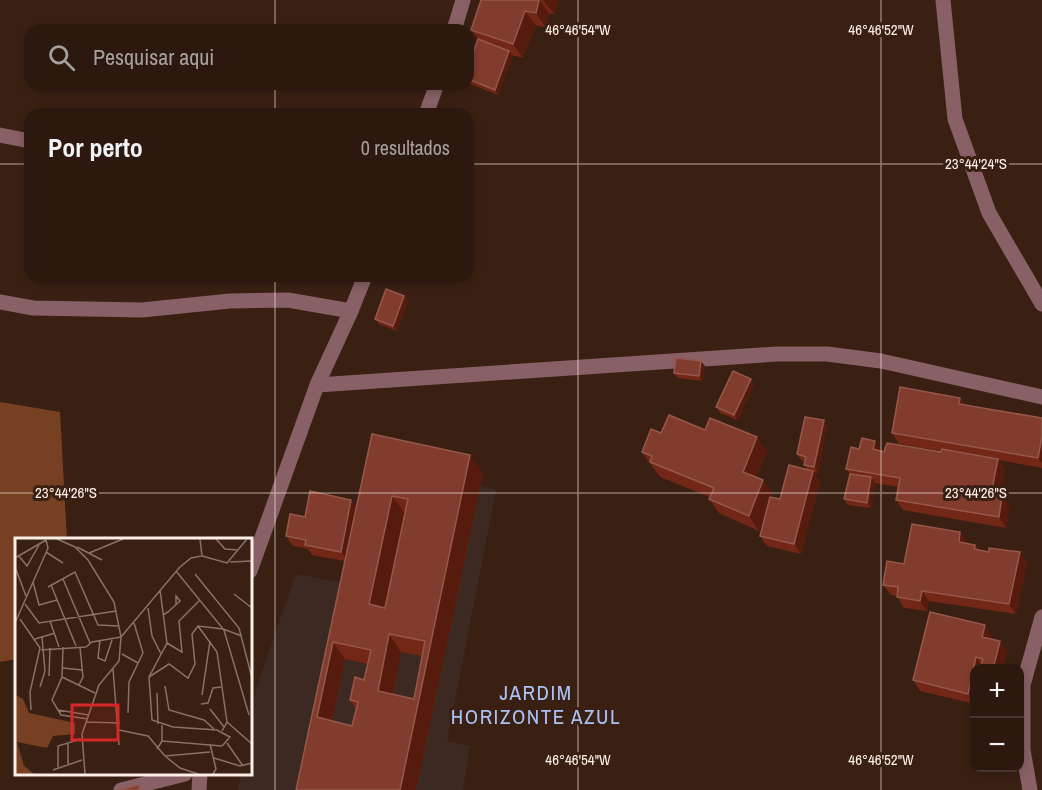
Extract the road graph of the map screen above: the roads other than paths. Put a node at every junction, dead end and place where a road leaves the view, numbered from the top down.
1 (462, 0) edge
2 (943, 0) edge
3 (456, 24) edge
4 (435, 90) edge
5 (428, 108) edge
6 (0, 135) edge
7 (24, 140) edge
8 (363, 282) edge
9 (0, 302) edge
10 (1042, 304) edge
11 (351, 311) junction
12 (317, 386) junction
13 (1042, 397) edge
14 (252, 565) edge
15 (1042, 617) edge
16 (181, 775) edge
17 (121, 790) edge
18 (1030, 790) edge

1 - 3 street
2 - 10 street
4 - 5 street
6 - 7 street
8 - 11 street
9 - 11 street
11 - 12 street
12 - 13 street
12 - 14 street
15 - 18 street
16 - 17 street

